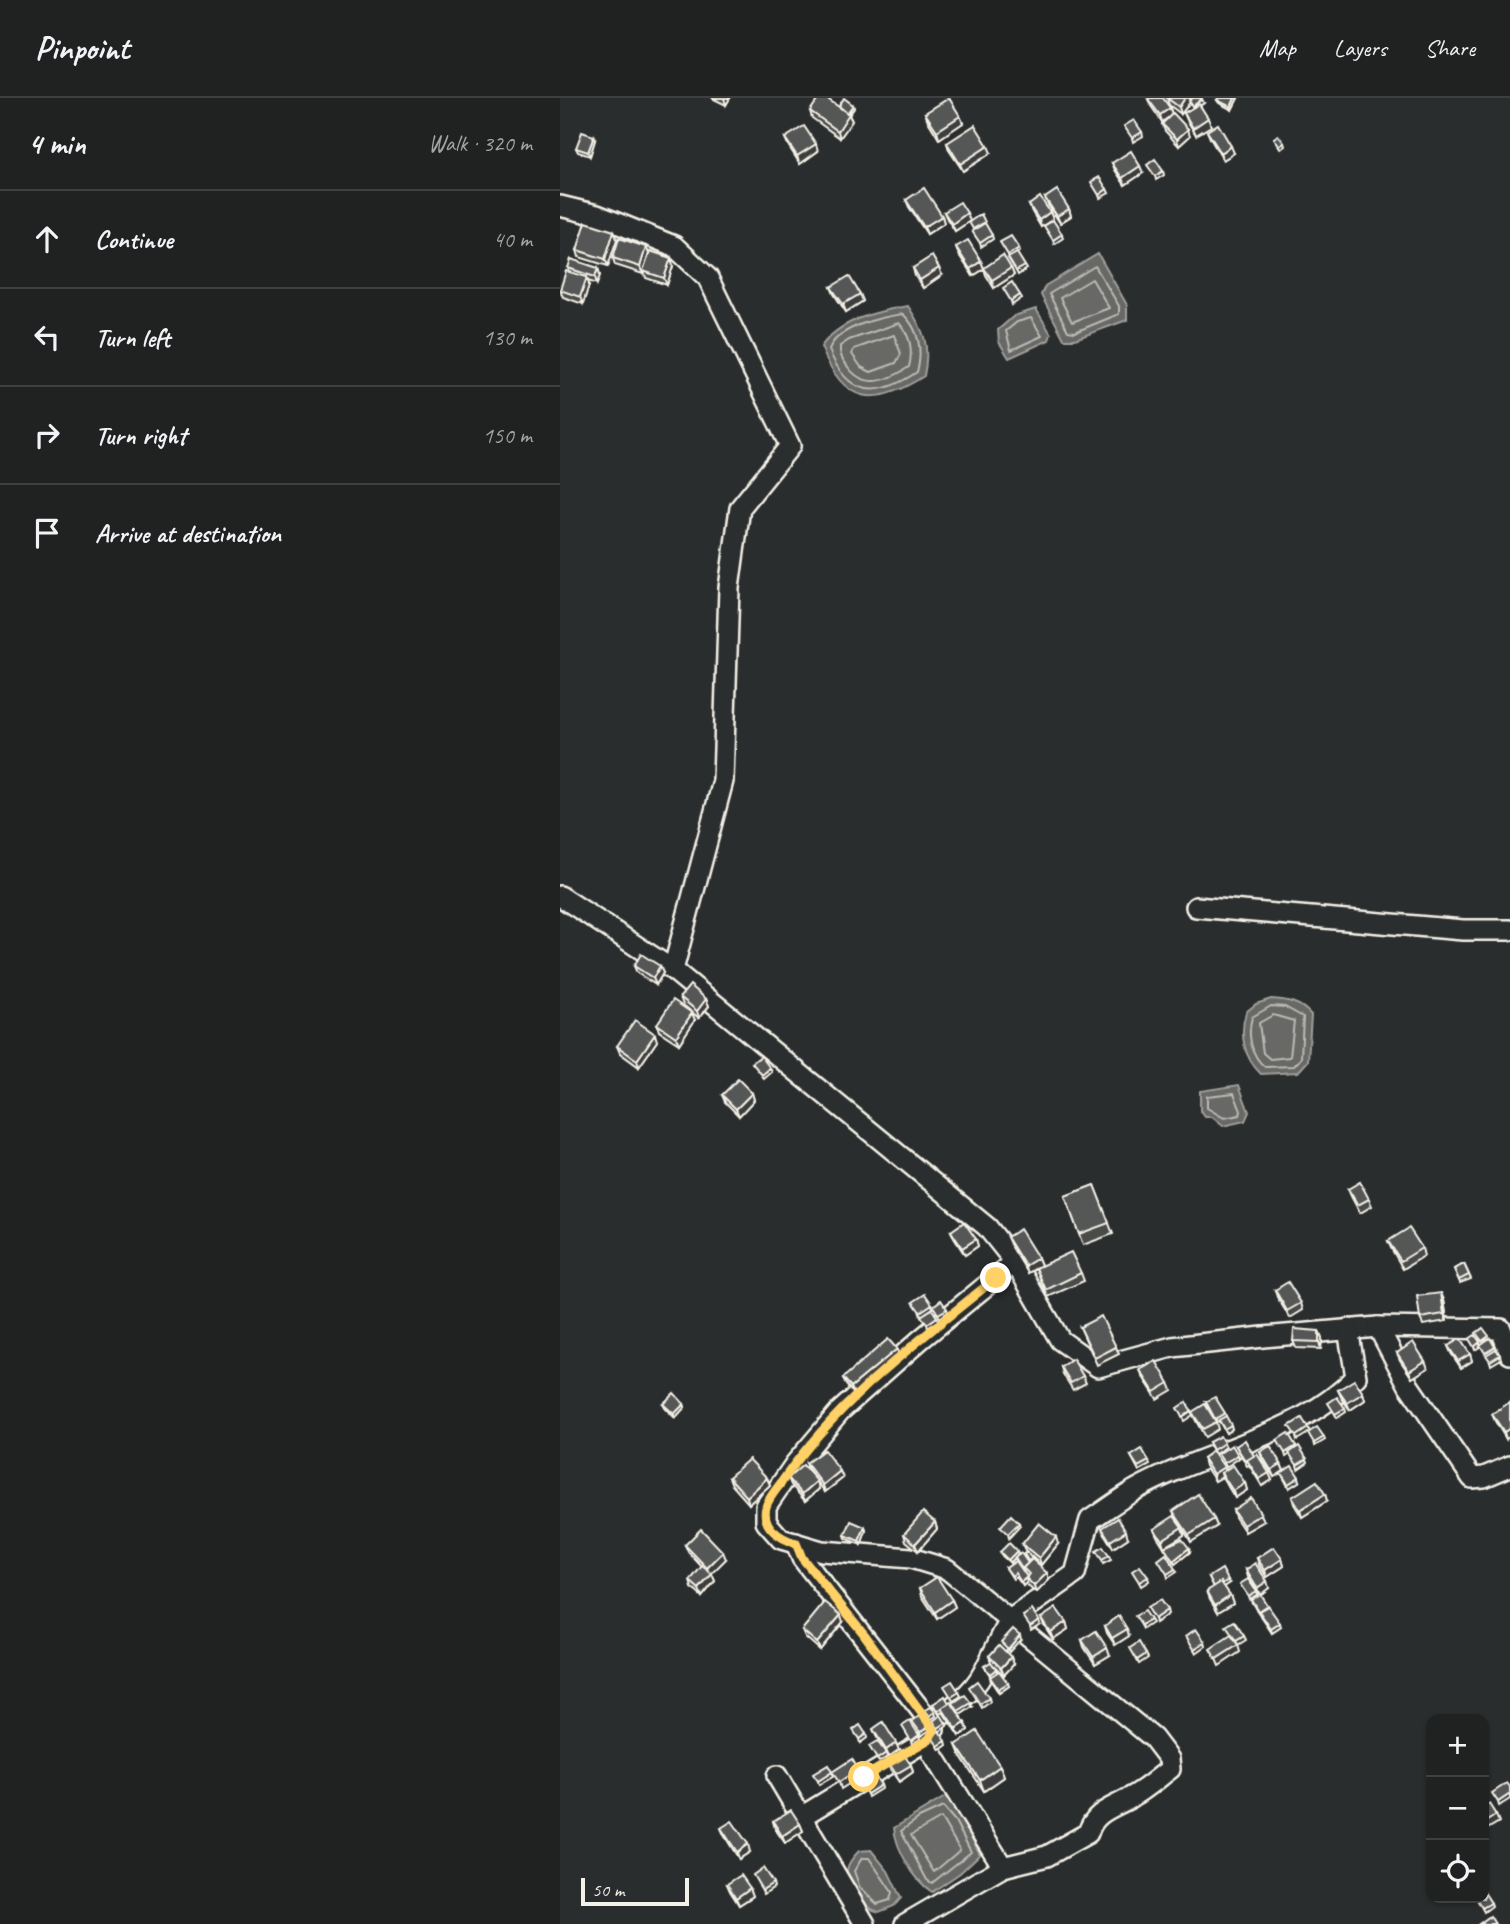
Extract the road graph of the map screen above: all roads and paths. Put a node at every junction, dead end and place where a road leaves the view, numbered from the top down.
1 (560, 206) edge
2 (560, 896) edge
3 (1196, 907) dead end
4 (1510, 930) edge
5 (673, 970) junction
6 (1015, 1262) junction
7 (1378, 1327) junction
8 (1348, 1329) junction
9 (1510, 1354) edge
10 (1510, 1466) edge
11 (796, 1543) junction
12 (1011, 1619) junction
13 (930, 1731) junction
14 (777, 1776) dead end
15 (801, 1817) junction
16 (1003, 1867) junction
17 (865, 1924) edge
18 (905, 1924) edge

1 - 5 street
2 - 5 street
3 - 4 street
5 - 6 street
6 - 8 street
6 - 11 street
7 - 8 street
7 - 9 street
7 - 10 street
8 - 12 street
11 - 12 street
11 - 13 street
12 - 13 street
12 - 16 street
13 - 15 street
13 - 16 street
14 - 15 street
15 - 17 street
16 - 18 street

